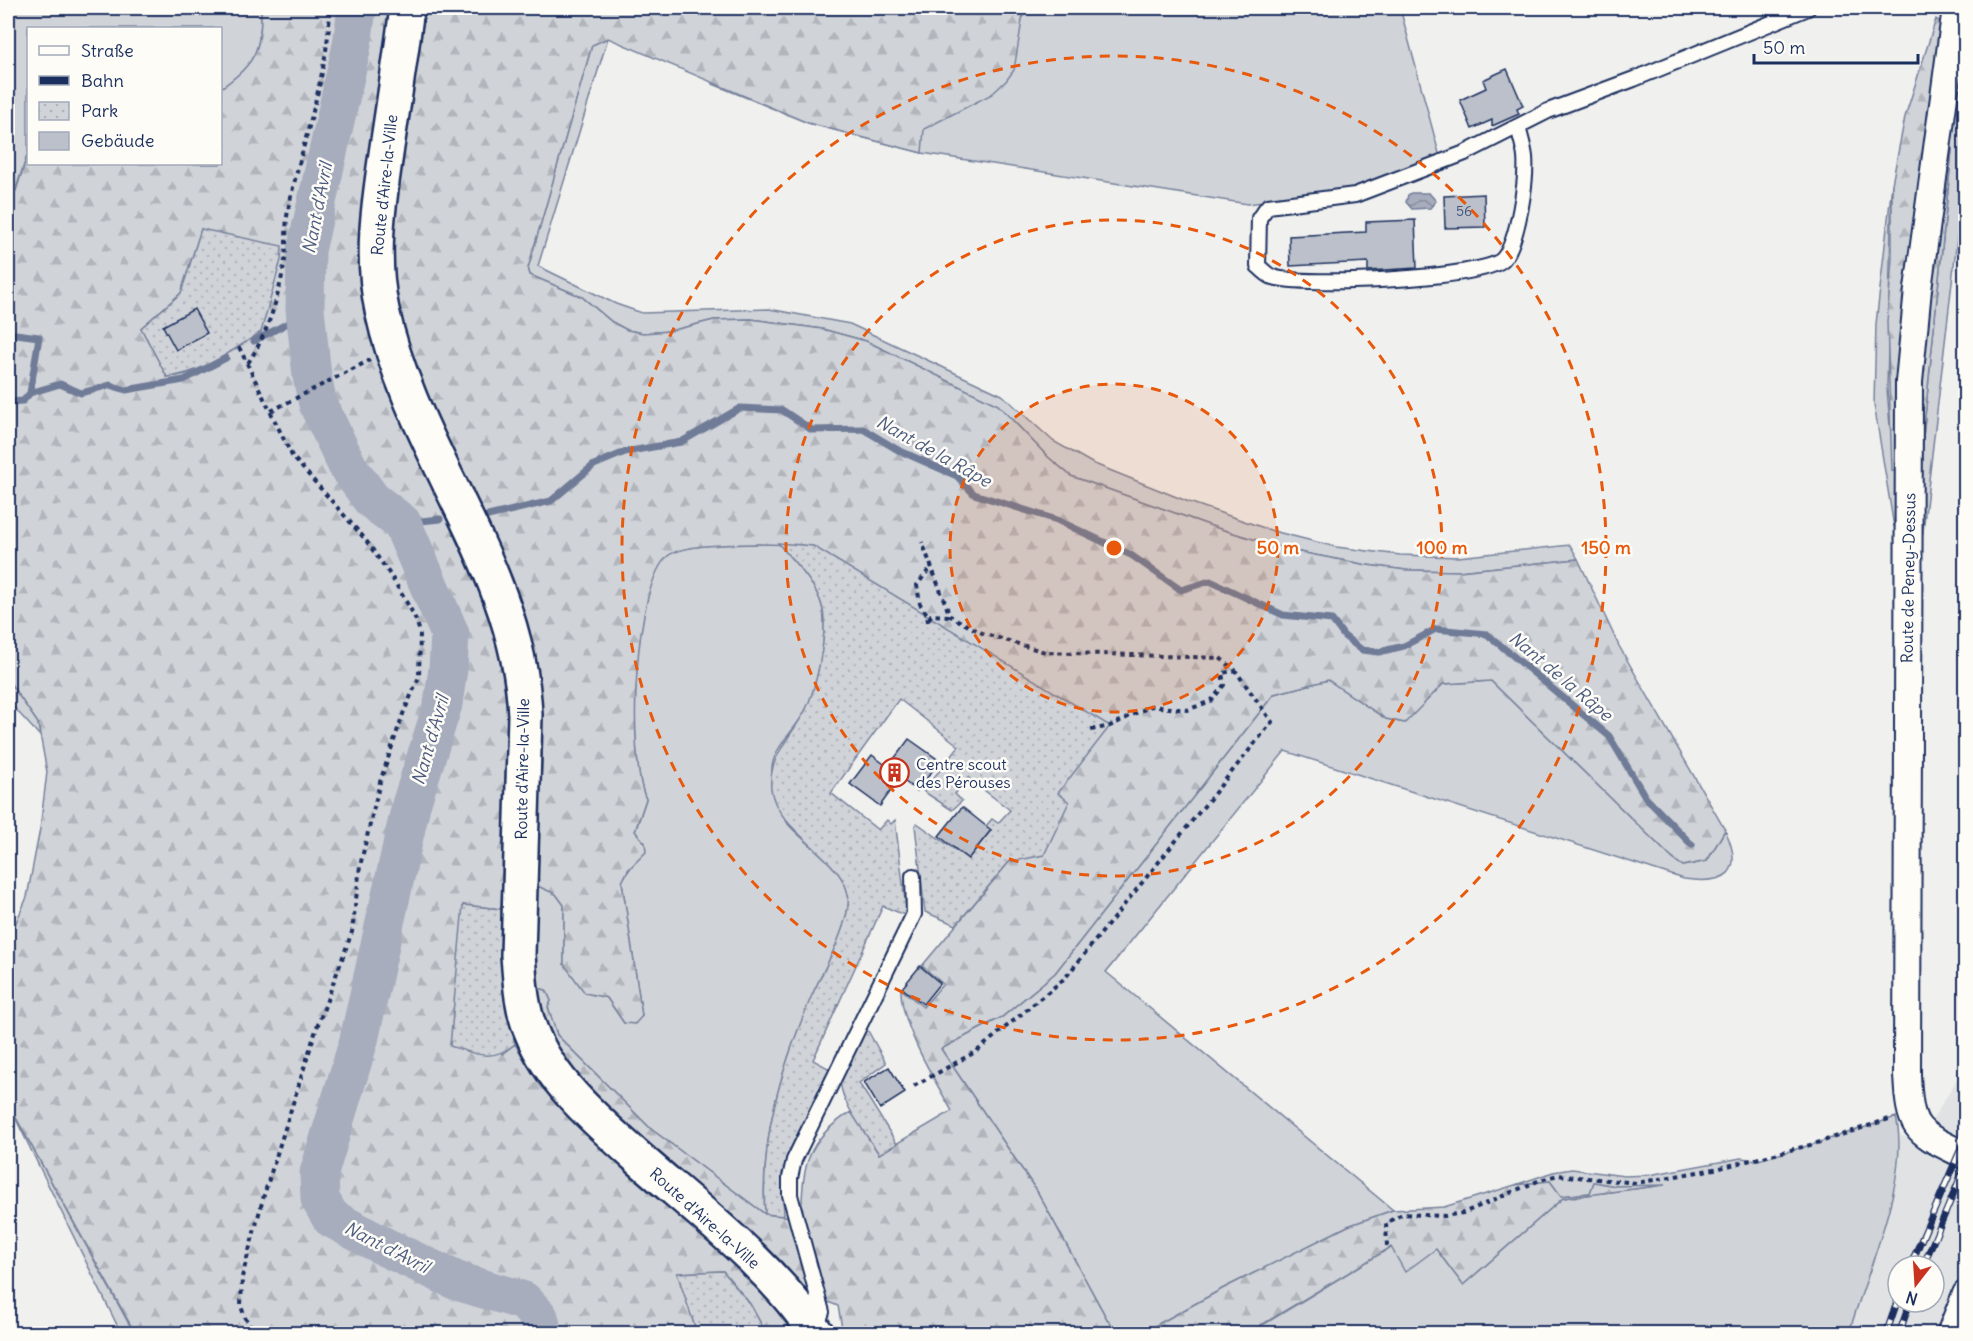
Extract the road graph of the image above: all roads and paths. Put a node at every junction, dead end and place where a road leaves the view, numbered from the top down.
1 (330, 8) edge
2 (407, 8) edge
3 (1808, 8) edge
4 (1956, 8) edge
5 (1518, 126) junction
6 (239, 347) dead end
7 (364, 362) dead end
8 (248, 364) junction
9 (271, 411) junction
10 (922, 542) dead end
11 (931, 567) junction
12 (950, 616) junction
13 (1235, 670) junction
14 (1091, 730) dead end
15 (913, 876) dead end
16 (914, 1086) dead end
17 (1909, 1111) junction
18 (1965, 1156) edge
19 (1387, 1246) dead end
20 (1965, 1294) edge
21 (816, 1332) edge
22 (257, 1334) edge
23 (1950, 1334) edge

1 - 8 path
2 - 21 street, Route d'Aire-la-Ville
3 - 5 lane
4 - 17 street, Route de Peney-Dessus
5 - 5 lane
6 - 8 path
7 - 9 path
8 - 9 path
9 - 22 path
10 - 11 path
11 - 12 path
11 - 12 path
12 - 13 path
13 - 14 path
13 - 16 path
15 - 21 lane
17 - 18 street
17 - 19 path
20 - 23 street

